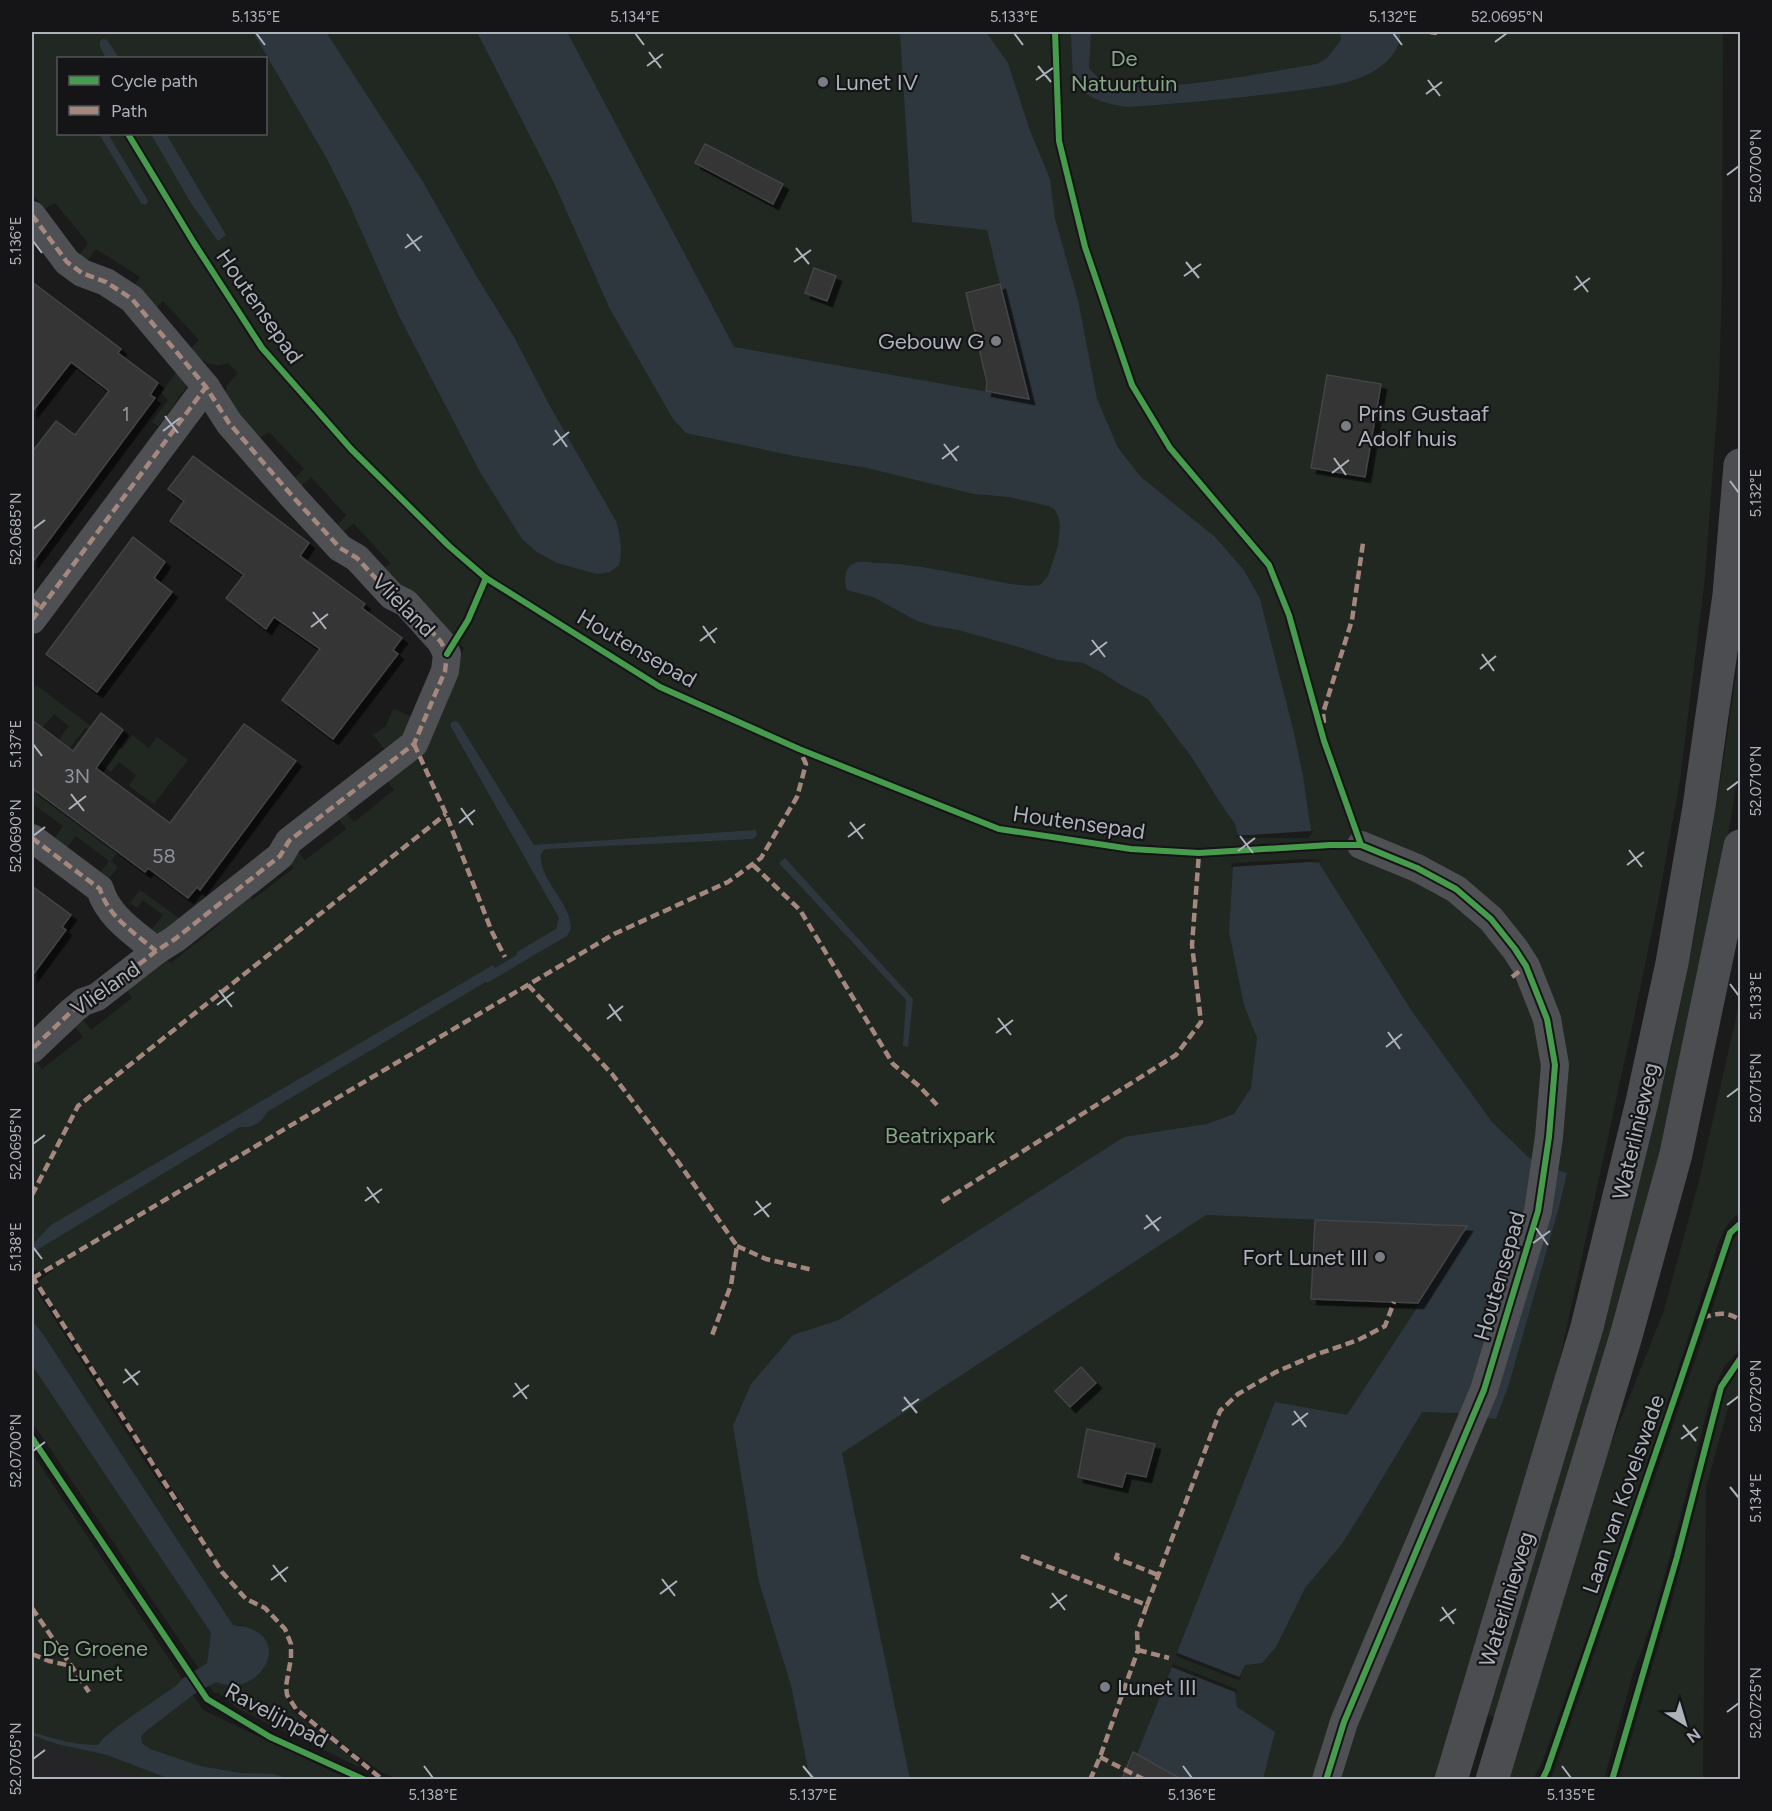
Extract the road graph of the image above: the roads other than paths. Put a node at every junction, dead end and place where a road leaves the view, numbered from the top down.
1 (32, 215) edge
2 (206, 387) junction
3 (1740, 465) edge
4 (35, 610) edge
5 (32, 838) edge
6 (1361, 845) dead end
7 (1740, 846) edge
8 (156, 951) junction
9 (32, 1049) edge
10 (1326, 1779) edge
11 (1451, 1779) edge
12 (1492, 1779) edge

1 - 2 street, Vlieland
2 - 4 street
2 - 8 street, Vlieland
3 - 11 main road, Waterlinieweg
5 - 8 street
6 - 10 street, Houtensepad
7 - 12 main road, Waterlinieweg
8 - 9 street, Vlieland

